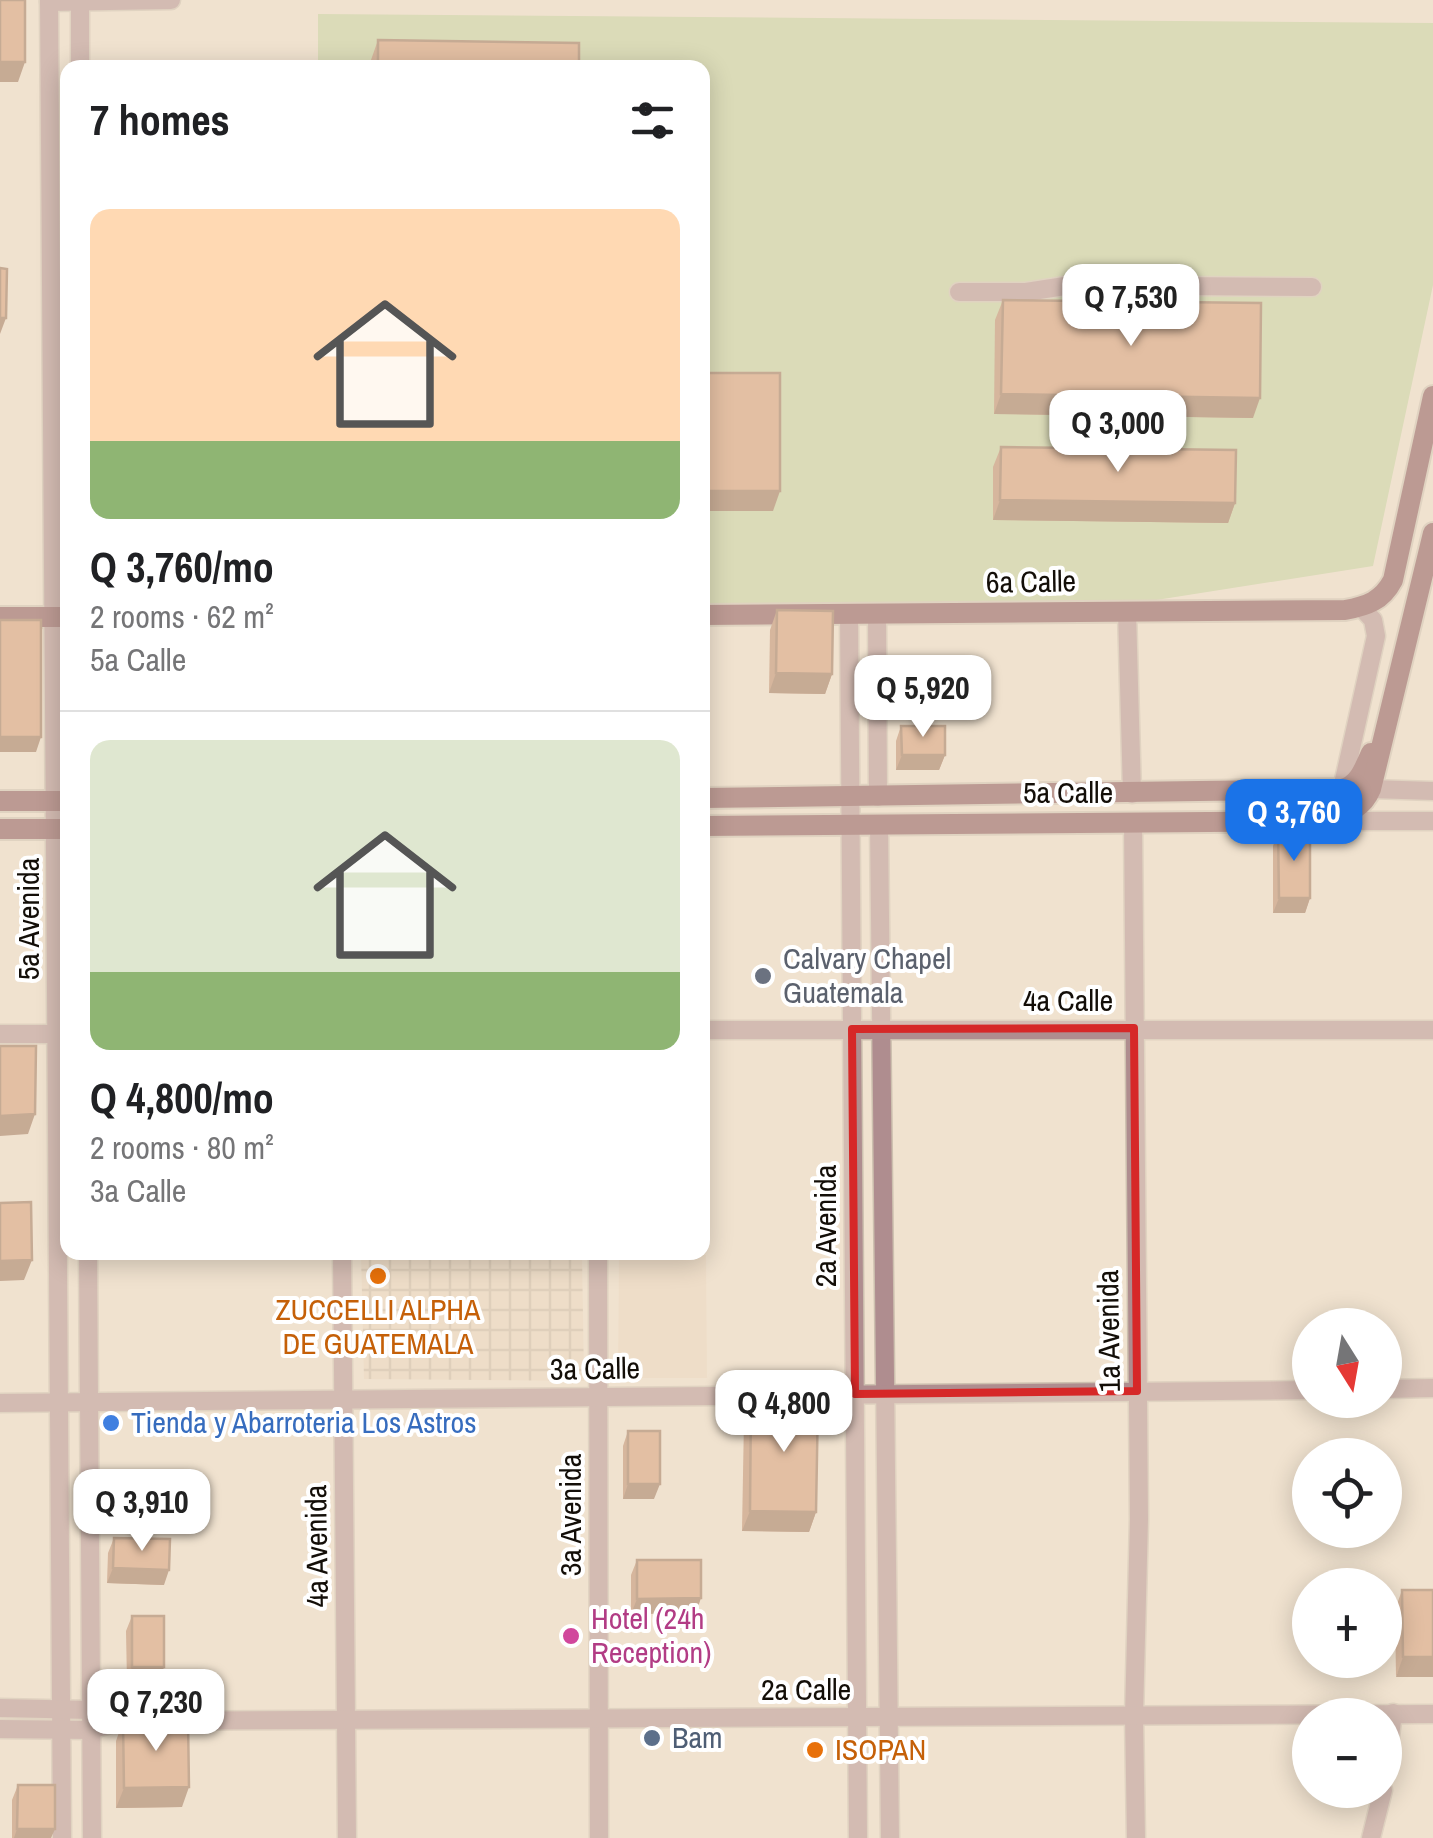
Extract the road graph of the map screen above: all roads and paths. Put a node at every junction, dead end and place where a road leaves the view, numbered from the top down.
1 (80, 0) edge
2 (172, 0) edge
3 (49, 1) edge
4 (80, 60) edge
5 (1312, 287) dead end
6 (959, 292) dead end
7 (1433, 396) edge
8 (1433, 533) edge
9 (60, 565) edge
10 (1424, 601) edge
11 (1361, 607) junction
12 (1128, 610) junction
13 (877, 613) junction
14 (850, 614) junction
15 (60, 616) edge
16 (710, 616) edge
17 (0, 618) edge
18 (1354, 782) junction
19 (1433, 790) edge
20 (1132, 794) junction
21 (878, 796) junction
22 (850, 797) junction
23 (710, 798) edge
24 (0, 801) edge
25 (60, 801) edge
26 (1324, 821) junction
27 (1433, 821) edge
28 (1133, 823) junction
29 (850, 824) junction
30 (879, 824) junction
31 (710, 826) edge
32 (0, 829) edge
33 (60, 829) edge
34 (1134, 1028) junction
35 (710, 1030) edge
36 (852, 1030) junction
37 (881, 1030) junction
38 (1433, 1030) edge
39 (0, 1034) edge
40 (60, 1034) edge
41 (60, 1260) edge
42 (88, 1260) edge
43 (342, 1260) edge
44 (598, 1260) edge
45 (1433, 1388) edge
46 (1402, 1389) edge
47 (1292, 1390) edge
48 (1137, 1391) junction
49 (854, 1394) junction
50 (885, 1394) junction
51 (598, 1397) junction
52 (343, 1400) junction
53 (89, 1402) junction
54 (0, 1403) edge
55 (59, 1403) junction
56 (60, 1492) junction
57 (90, 1492) junction
58 (0, 1708) edge
59 (61, 1709) junction
60 (91, 1710) junction
61 (1402, 1714) edge
62 (1433, 1714) edge
63 (1292, 1715) edge
64 (1134, 1716) junction
65 (857, 1717) junction
66 (888, 1717) junction
67 (598, 1718) junction
68 (347, 1720) junction
69 (120, 1721) junction
70 (0, 1728) edge
71 (61, 1730) junction
72 (91, 1730) junction
73 (1378, 1808) edge
74 (62, 1838) edge
75 (92, 1838) edge
76 (347, 1838) edge
77 (598, 1838) edge
78 (858, 1838) edge
79 (890, 1838) edge
80 (1136, 1838) edge
81 (1371, 1838) edge

1 - 2 street
1 - 3 street
1 - 4 street
3 - 9 street, 5a Avenida
5 - 6 street
7 - 11 main road
8 - 10 main road
10 - 18 main road
11 - 12 main road, 6a Calle
11 - 18 street
12 - 13 main road, 6a Calle
12 - 20 street
13 - 14 main road, 6a Calle
13 - 21 street
14 - 16 main road, 6a Calle
14 - 22 street, 2a Avenida
15 - 17 main road
18 - 19 street, 5a Calle
18 - 20 main road, 5a Calle
18 - 26 main road
20 - 21 main road, 5a Calle
21 - 22 main road, 5a Calle
22 - 23 main road, 5a Calle
22 - 29 street, 2a Avenida
24 - 25 main road
26 - 27 street, 5a Calle
26 - 28 main road, 5a Calle
28 - 30 main road, 5a Calle
28 - 34 street, 1a Avenida
29 - 30 main road, 5a Calle
29 - 31 main road, 5a Calle
29 - 36 street, 2a Avenida
30 - 37 street, 2a Avenida
32 - 33 main road
34 - 37 street, 4a Calle
34 - 38 street, 4a Calle
34 - 48 street, 1a Avenida
35 - 36 street, 4a Calle
36 - 37 street, 4a Calle
36 - 49 street, 2a Avenida
37 - 50 street, 2a Avenida
39 - 40 street
41 - 55 street, 5a Avenida
42 - 53 street
43 - 52 street, 4a Avenida
44 - 51 street, 3a Avenida
45 - 46 street
47 - 48 street, 3a Calle
48 - 50 street, 3a Calle
48 - 64 street, 1a Avenida
49 - 50 street, 3a Calle
49 - 51 street, 3a Calle
49 - 65 street, 2a Avenida
50 - 66 street, 2a Avenida
51 - 52 street, 3a Calle
51 - 67 street, 3a Avenida
52 - 53 street, 3a Calle
52 - 68 street, 4a Avenida
53 - 55 street, 3a Calle
53 - 57 street
54 - 55 street, 3a Calle
55 - 56 street, 5a Avenida
56 - 57 street
56 - 59 street, 5a Avenida
57 - 60 street
58 - 59 street, 2a Calle
59 - 60 street, 2a Calle
59 - 71 street, 5a Avenida
60 - 69 street, 2a Calle
60 - 72 street
61 - 62 street, 2a Calle
63 - 64 street, 2a Calle
64 - 66 street, 2a Calle
64 - 80 street, 1a Avenida
65 - 66 street, 2a Calle
65 - 67 street, 2a Calle
65 - 78 street, 2a Avenida
66 - 79 street, 2a Avenida
67 - 68 street, 2a Calle
67 - 77 street, 3a Avenida
68 - 69 street, 2a Calle
68 - 76 street, 4a Avenida
69 - 72 street, 2a Calle
70 - 71 street, 2a Calle
71 - 72 street, 2a Calle
71 - 74 street, 5a Avenida
72 - 75 street
73 - 81 street

